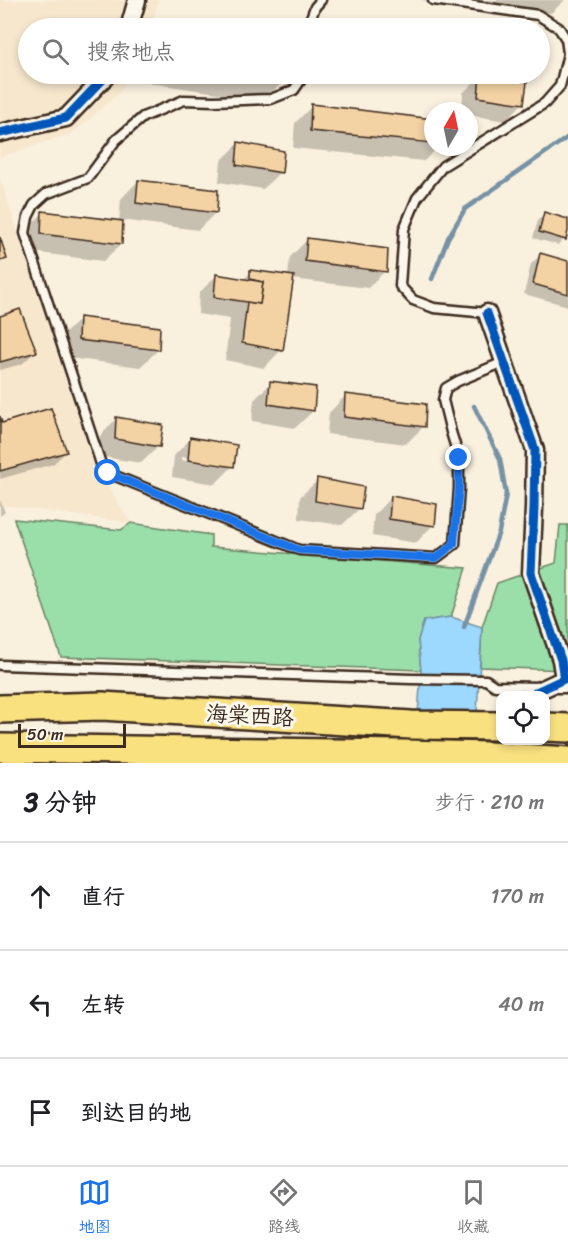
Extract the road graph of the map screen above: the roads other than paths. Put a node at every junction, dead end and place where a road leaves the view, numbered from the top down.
1 (137, 0) edge
2 (321, 0) edge
3 (433, 0) edge
4 (132, 18) edge
5 (311, 18) edge
6 (543, 18) edge
7 (550, 22) edge
8 (568, 53) edge
9 (98, 84) edge
10 (298, 84) edge
11 (0, 133) edge
12 (487, 313) joint
13 (504, 362) junction
14 (0, 665) edge
15 (568, 688) edge
16 (533, 691) edge
17 (543, 691) edge
18 (548, 691) edge
19 (0, 709) edge
20 (491, 726) edge
21 (550, 728) edge
22 (568, 729) edge
23 (0, 748) edge
24 (568, 761) edge

1 - 4 street
2 - 5 lane
3 - 6 lane
7 - 8 lane
8 - 12 lane
9 - 11 street
10 - 13 lane
12 - 13 street
13 - 17 street
14 - 16 lane
15 - 18 lane
19 - 20 main road, 海棠西路
21 - 22 main road
23 - 24 main road, 海棠西路

